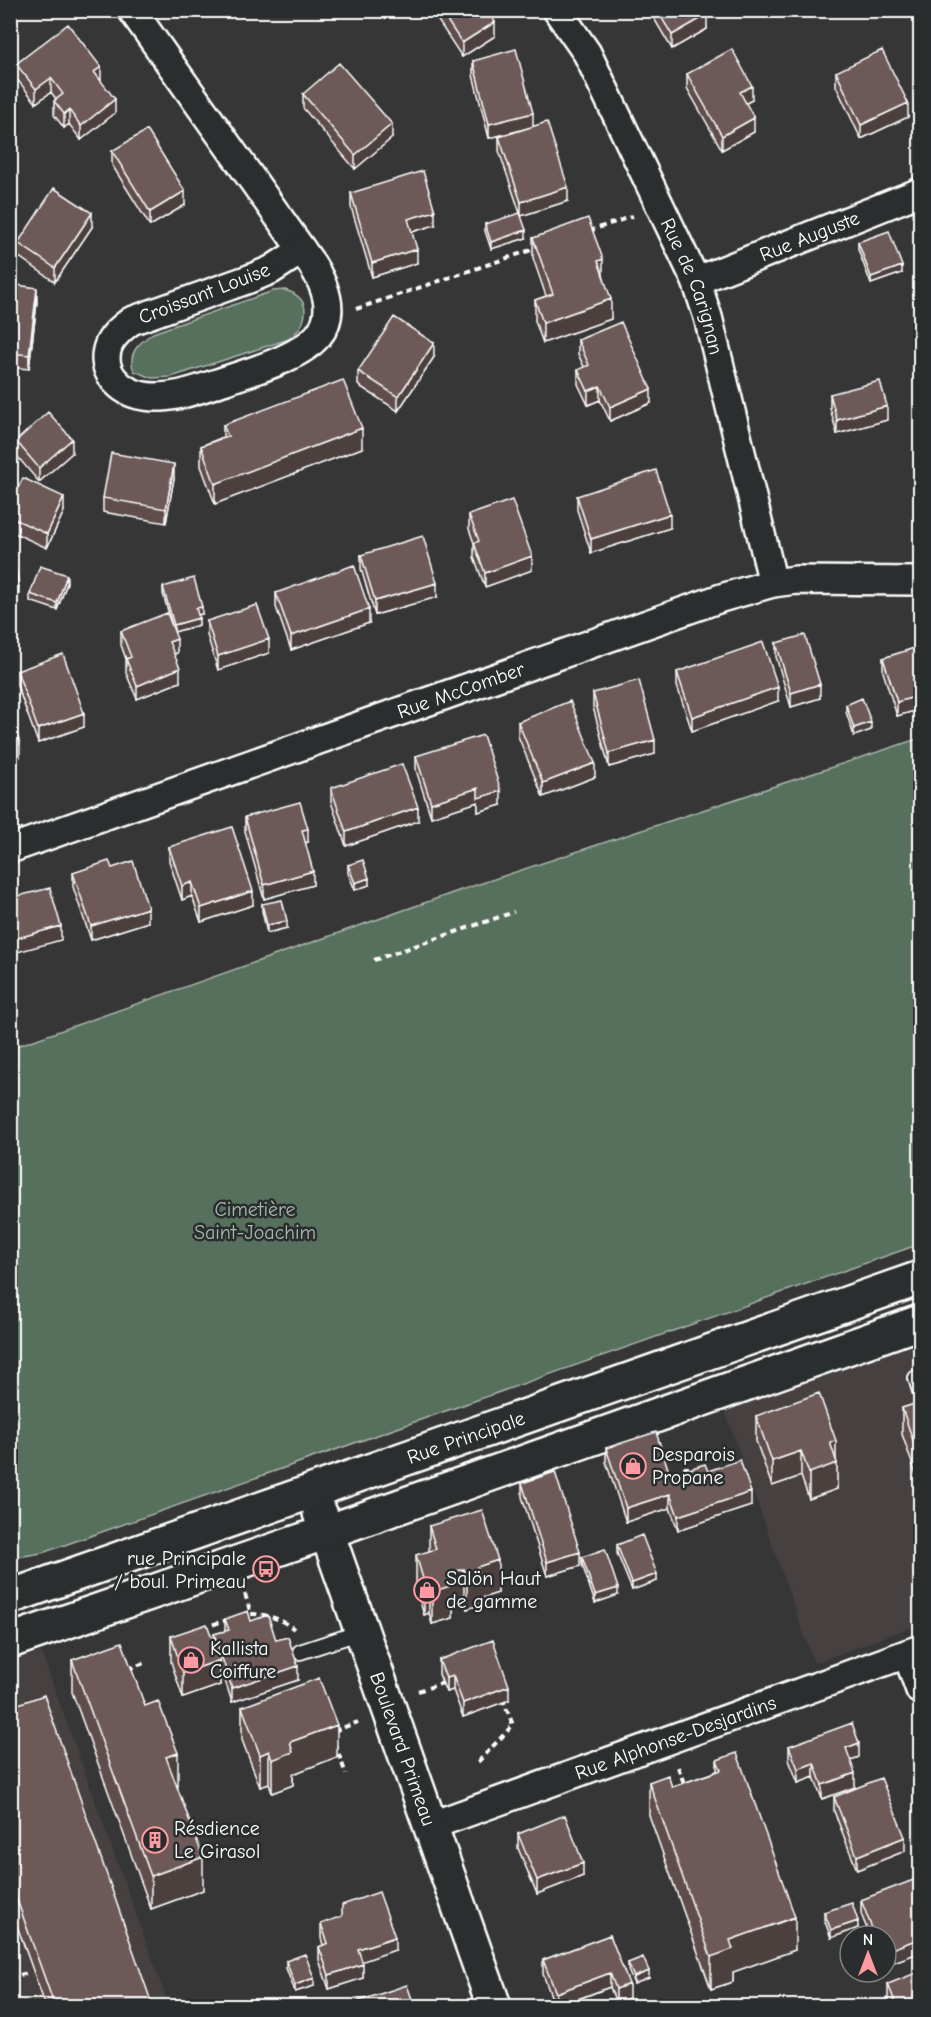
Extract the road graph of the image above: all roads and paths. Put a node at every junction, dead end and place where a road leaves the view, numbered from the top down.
1 (132, 10) edge
2 (557, 10) edge
3 (921, 192) edge
4 (637, 215) dead end
5 (582, 233) edge
6 (538, 248) edge
7 (302, 250) junction
8 (696, 281) junction
9 (350, 310) dead end
10 (921, 582) edge
11 (773, 583) junction
12 (10, 849) edge
13 (514, 912) dead end
14 (374, 960) dead end
15 (921, 1278) edge
16 (921, 1322) edge
17 (683, 1468) edge
18 (694, 1474) edge
19 (313, 1492) junction
20 (327, 1532) junction
21 (244, 1590) dead end
22 (10, 1597) edge
23 (251, 1613) junction
24 (240, 1616) edge
25 (228, 1620) edge
26 (248, 1620) edge
27 (304, 1626) dead end
28 (361, 1632) junction
29 (208, 1637) edge
30 (10, 1641) edge
31 (300, 1652) dead end
32 (914, 1652) edge
33 (147, 1662) dead end
34 (121, 1671) edge
35 (443, 1683) edge
36 (921, 1690) edge
37 (416, 1692) dead end
38 (504, 1702) edge
39 (359, 1722) dead end
40 (328, 1733) edge
41 (667, 1741) junction
42 (334, 1743) edge
43 (478, 1762) dead end
44 (346, 1774) dead end
45 (687, 1791) edge
46 (430, 1826) junction
47 (27, 1973) dead end
48 (10, 1978) edge
49 (494, 2007) edge

1 - 7 street, Croissant Louise
2 - 8 street, Rue de Carignan
3 - 8 street, Rue Auguste
4 - 5 path
6 - 9 path
7 - 7 street, Croissant Louise
8 - 11 street, Rue de Carignan
10 - 11 street, Rue McComber
11 - 12 street, Rue McComber
13 - 14 path
15 - 19 street, Rue Principale
16 - 20 street
17 - 18 path
19 - 20 street, Boulevard Primeau
19 - 22 street, Rue Principale
20 - 28 street, Boulevard Primeau
20 - 30 street
21 - 23 path
23 - 24 path
23 - 26 path
23 - 27 path
25 - 29 path
28 - 31 lane
28 - 46 street, Boulevard Primeau
32 - 36 street
32 - 41 street, Rue Alphonse-Desjardins
33 - 34 path
35 - 37 path
38 - 43 path
39 - 40 path
41 - 45 path
41 - 46 street, Rue Alphonse-Desjardins
42 - 44 path
46 - 49 street, Boulevard Primeau
47 - 48 path

